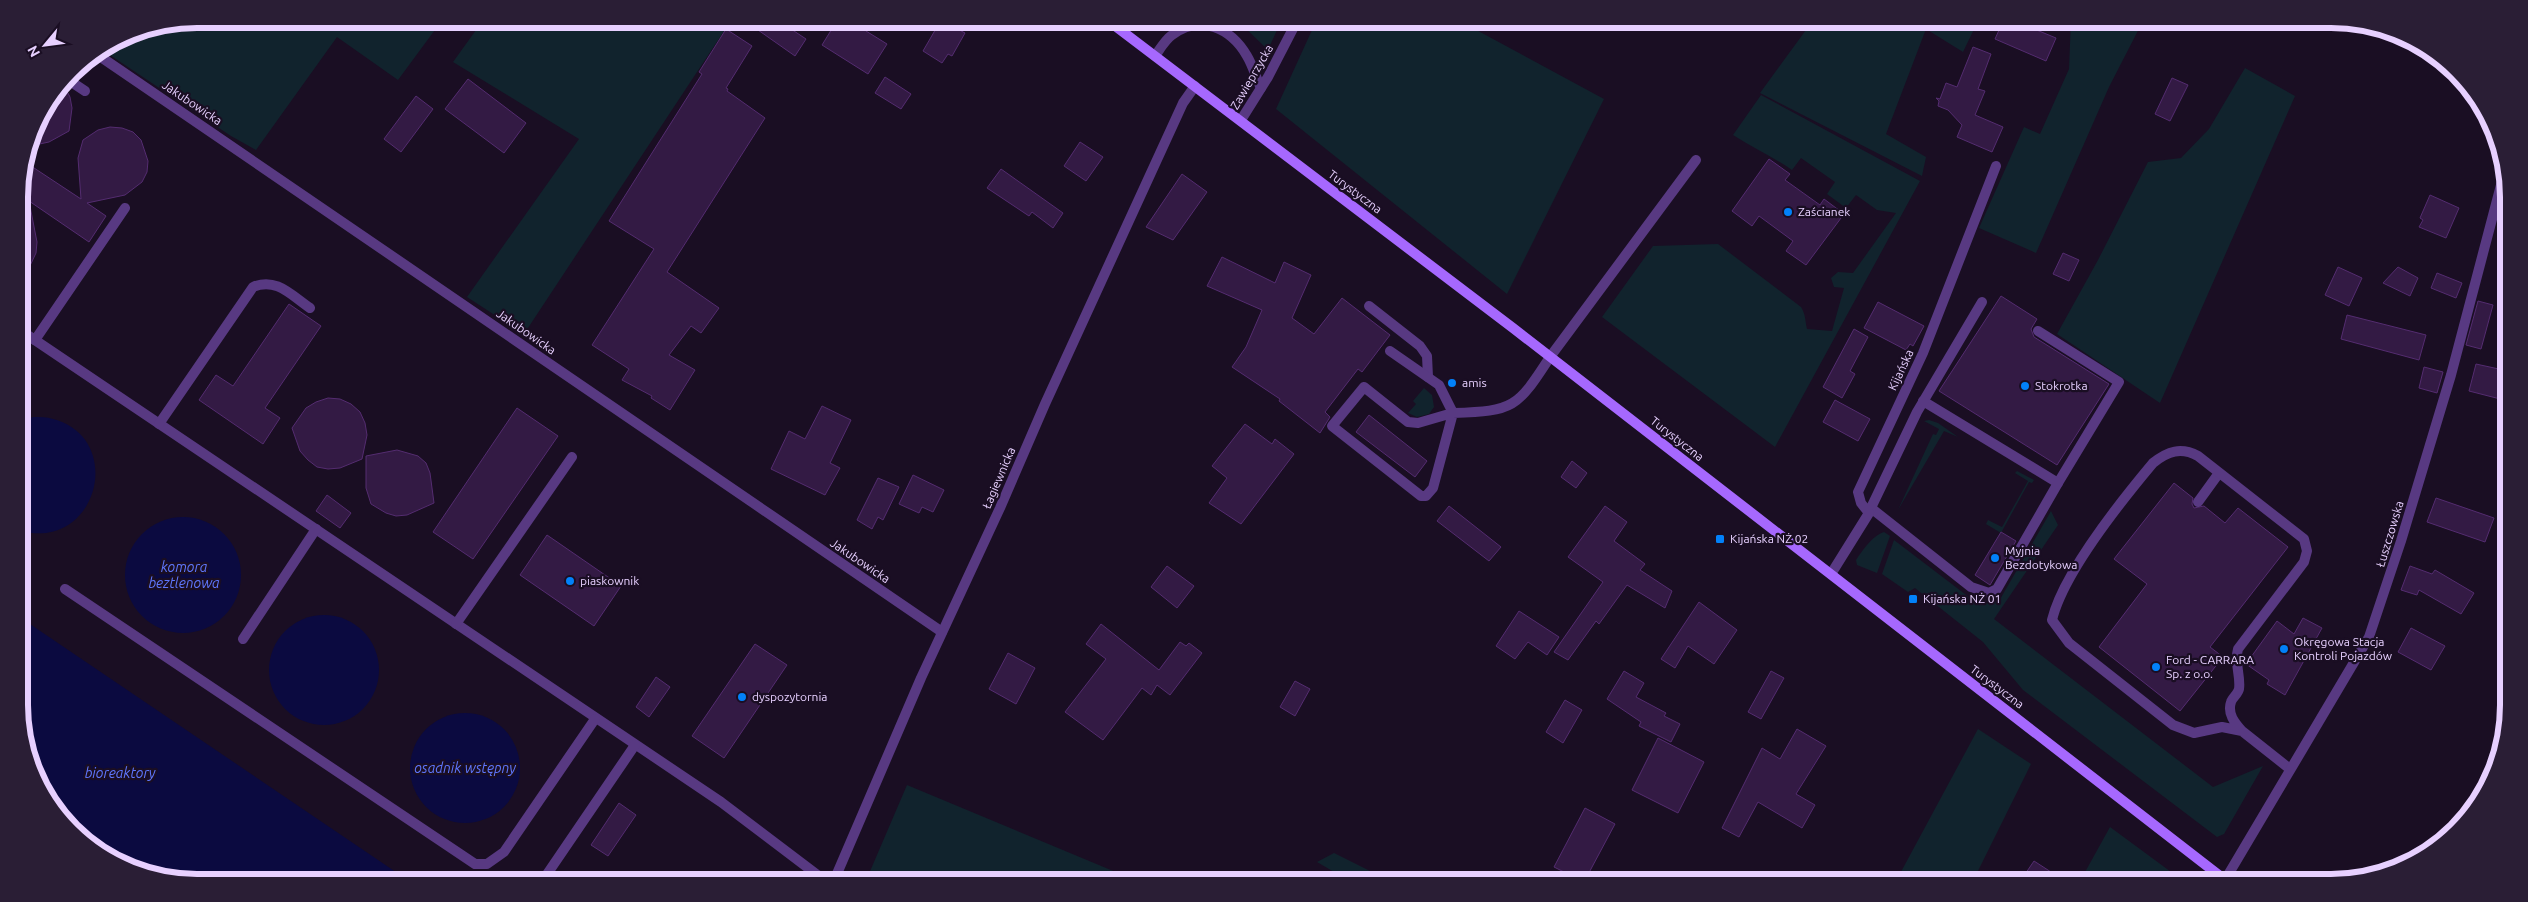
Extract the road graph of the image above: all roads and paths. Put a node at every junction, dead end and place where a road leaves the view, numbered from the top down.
1 (1118, 28) edge
2 (1184, 28) edge
3 (1215, 28) edge
4 (1293, 28) edge
5 (1155, 56) junction
6 (101, 57) edge
7 (72, 82) edge
8 (1195, 86) junction
9 (1261, 88) junction
10 (85, 91) dead end
11 (1241, 120) junction
12 (1696, 160) dead end
13 (1996, 166) dead end
14 (2500, 190) edge
15 (125, 208) dead end
16 (1982, 302) dead end
17 (1369, 306) dead end
18 (310, 308) dead end
19 (2038, 331) dead end
20 (28, 335) edge
21 (35, 340) junction
22 (1390, 351) dead end
23 (1550, 357) junction
24 (1428, 377) junction
25 (1923, 401) junction
26 (1453, 413) junction
27 (159, 424) junction
28 (572, 457) dead end
29 (2219, 473) junction
30 (2058, 483) junction
31 (2198, 502) dead end
32 (1870, 510) junction
33 (316, 530) junction
34 (1831, 574) junction
35 (65, 589) dead end
36 (456, 624) junction
37 (942, 632) junction
38 (243, 639) dead end
39 (595, 719) junction
40 (2242, 731) junction
41 (635, 744) junction
42 (2290, 769) junction
43 (547, 874) edge
44 (816, 874) edge
45 (836, 874) edge
46 (2218, 874) edge
47 (2231, 874) edge

1 - 5 main road, Turystyczna
2 - 5 street
3 - 9 street
4 - 9 street, Zawieprzycka
5 - 8 main road, Turystyczna
6 - 37 street, Jakubowicka
7 - 10 street
8 - 11 main road, Turystyczna
8 - 37 street, Łagiewnicka
9 - 11 street, Zawieprzycka
11 - 23 main road, Turystyczna
12 - 23 street
13 - 32 street, Kijańska
14 - 42 street, Łuszczowska
15 - 21 street
16 - 25 street
17 - 24 street
18 - 27 street
19 - 30 street
20 - 21 street
21 - 27 street
22 - 24 street
23 - 26 street
23 - 34 main road, Turystyczna
24 - 26 street
25 - 30 street
25 - 32 street
26 - 26 street
27 - 33 street
28 - 36 street
29 - 31 street
29 - 40 street
29 - 40 street
30 - 32 street
32 - 34 street
33 - 36 street
33 - 38 street
34 - 46 main road, Turystyczna
35 - 39 street
36 - 39 street
37 - 45 street, Łagiewnicka
39 - 41 street
40 - 42 street
41 - 43 street
41 - 44 street
42 - 47 street, Łuszczowska

